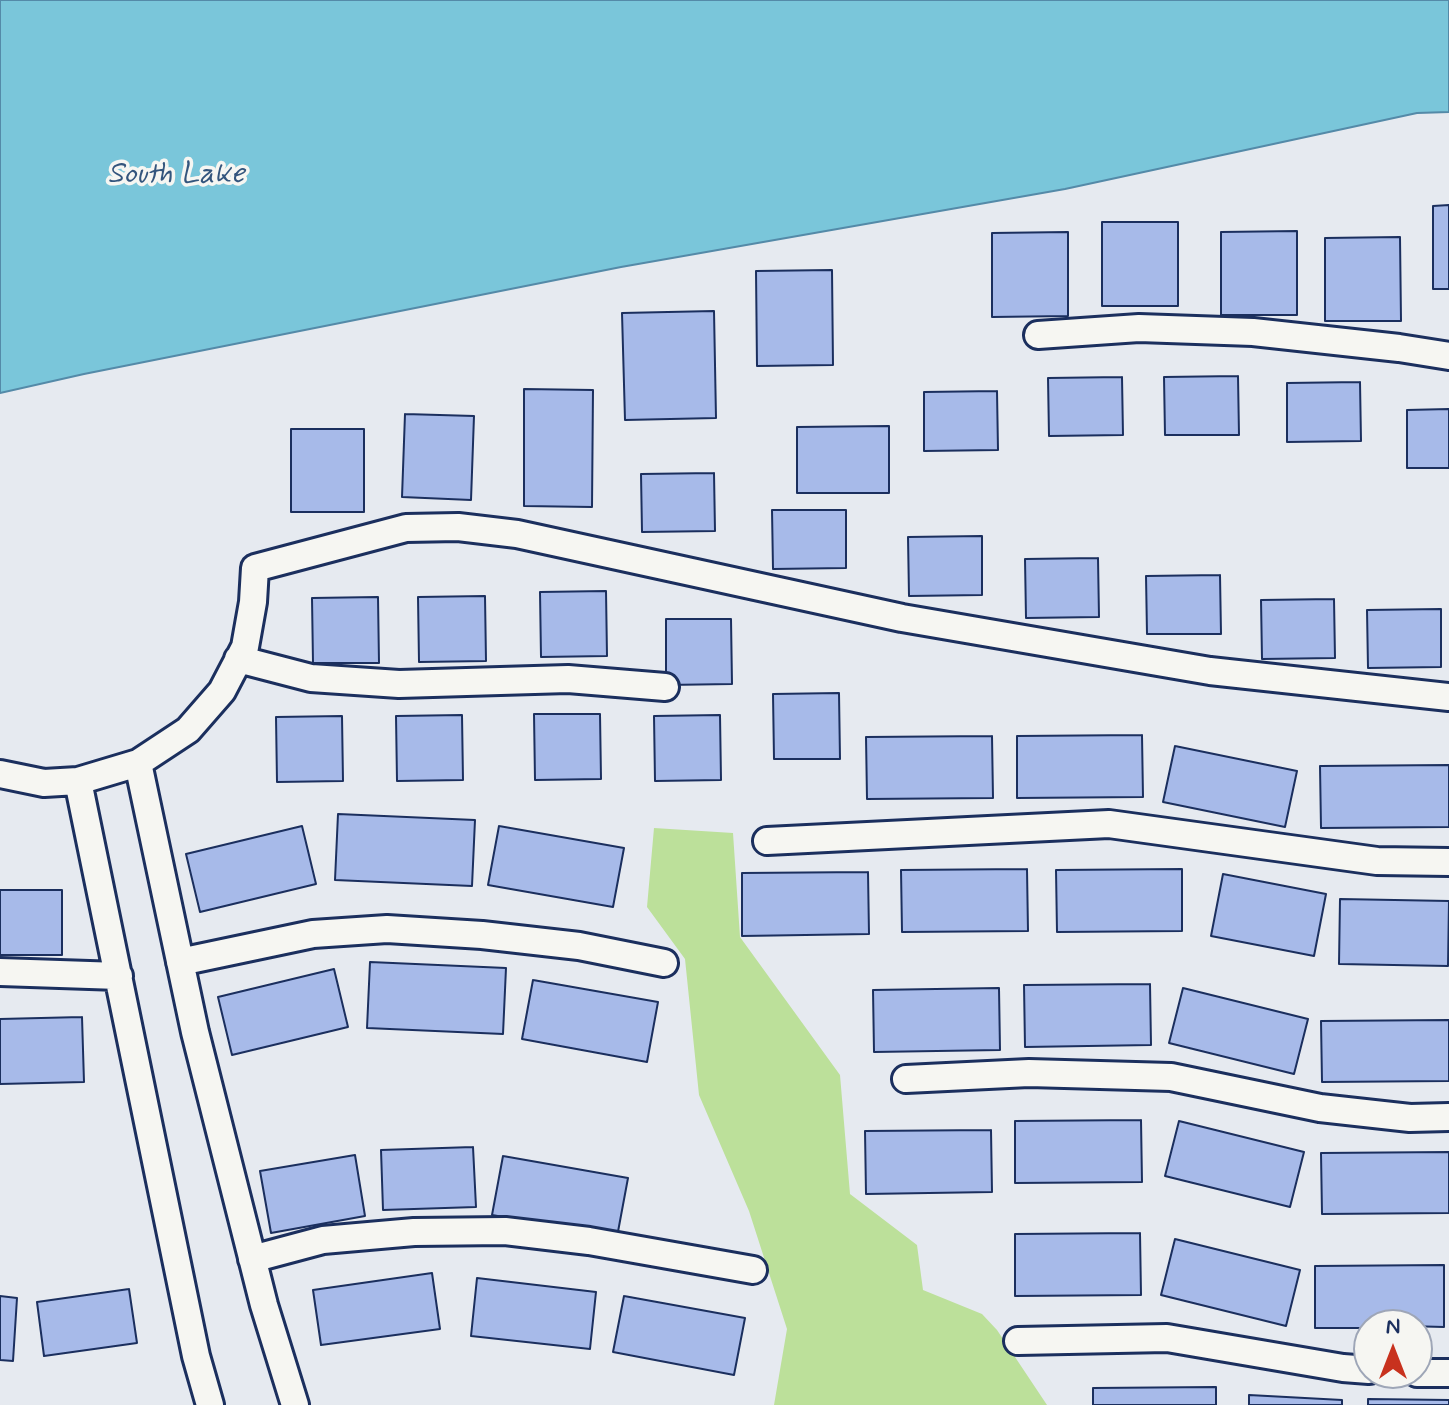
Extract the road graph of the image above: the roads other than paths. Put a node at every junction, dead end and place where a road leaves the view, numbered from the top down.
1 (1038, 335) dead end
2 (1449, 356) edge
3 (238, 659) junction
4 (665, 687) dead end
5 (1449, 697) edge
6 (138, 763) junction
7 (0, 774) edge
8 (78, 781) junction
9 (767, 841) dead end
10 (1449, 862) edge
11 (180, 962) junction
12 (664, 963) dead end
13 (0, 972) edge
14 (119, 976) junction
15 (906, 1079) dead end
16 (1449, 1117) edge
17 (252, 1259) junction
18 (753, 1270) dead end
19 (1018, 1341) dead end
20 (1353, 1369) edge
21 (210, 1405) edge
22 (295, 1405) edge

1 - 2 street
3 - 4 street
3 - 5 street
3 - 6 street
6 - 8 street
6 - 11 street
7 - 8 street
8 - 14 street
9 - 10 street
11 - 12 street
11 - 17 street
13 - 14 street
14 - 21 street
15 - 16 street
17 - 18 street
17 - 22 street
19 - 20 street

